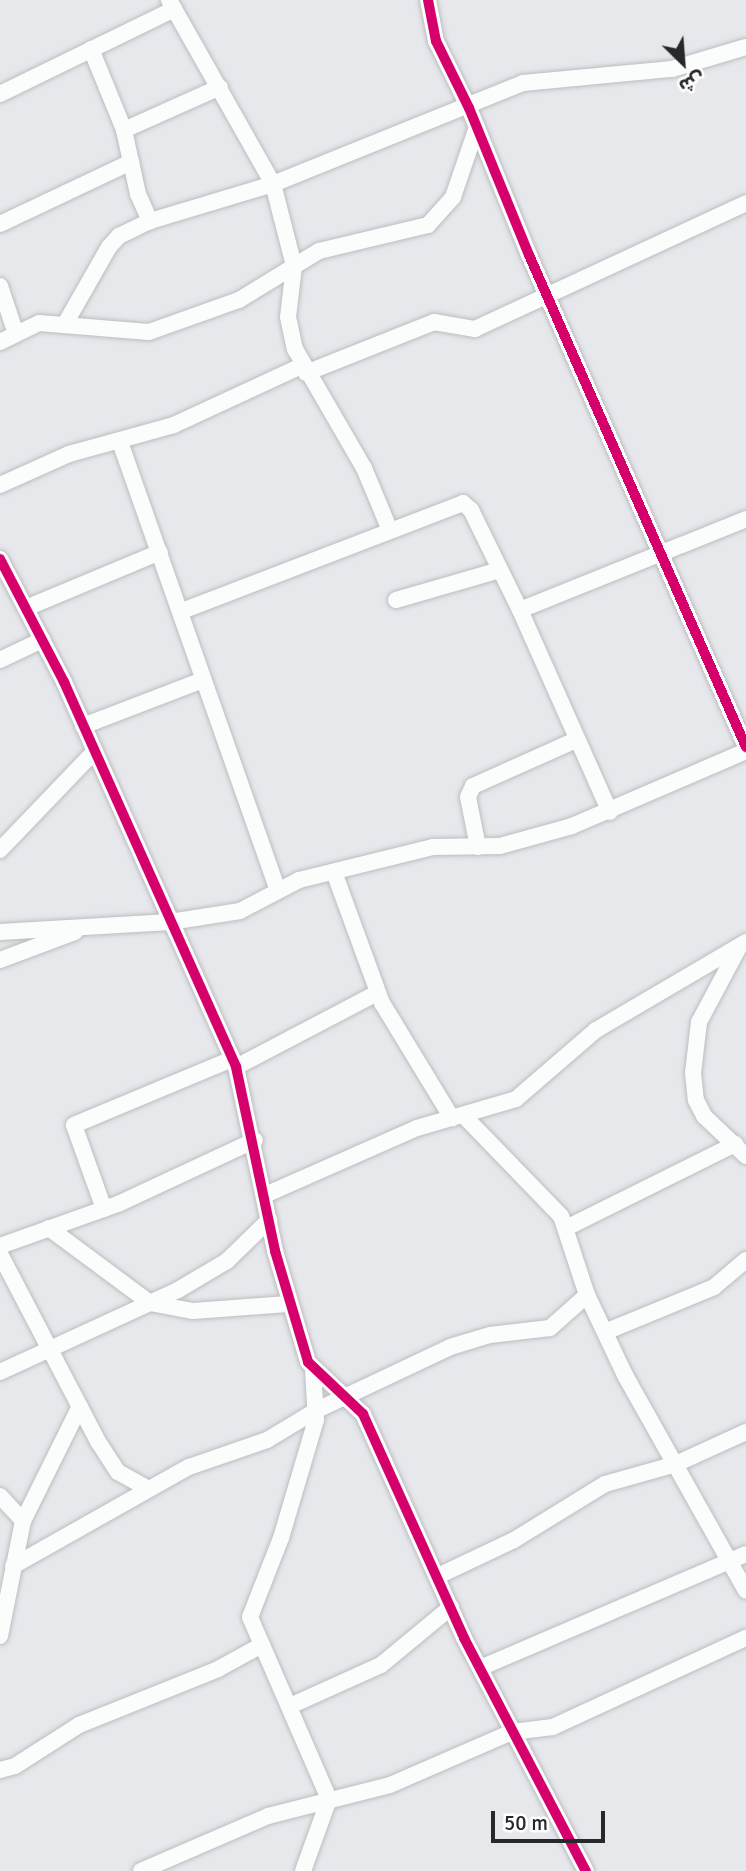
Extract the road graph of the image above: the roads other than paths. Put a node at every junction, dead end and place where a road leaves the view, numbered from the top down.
1 (428, 0) edge
2 (172, 4) edge
3 (746, 47) edge
4 (91, 50) junction
5 (220, 87) junction
6 (0, 94) edge
7 (469, 107) junction
8 (477, 127) junction
9 (124, 130) junction
10 (131, 162) junction
11 (273, 184) junction
12 (744, 206) edge
13 (2, 216) edge
14 (150, 221) junction
15 (294, 266) junction
16 (0, 286) edge
17 (546, 293) junction
18 (65, 324) junction
19 (15, 331) junction
20 (0, 342) edge
21 (304, 369) junction
22 (120, 442) junction
23 (0, 485) edge
24 (746, 519) edge
25 (389, 528) junction
26 (660, 551) junction
27 (160, 552) junction
28 (0, 559) edge
29 (500, 570) junction
30 (396, 600) dead end
31 (26, 608) junction
32 (520, 610) junction
33 (182, 611) junction
34 (42, 639) junction
35 (0, 660) edge
36 (203, 680) junction
37 (83, 726) junction
38 (576, 740) junction
39 (746, 749) edge
40 (94, 752) junction
41 (610, 812) junction
42 (478, 847) junction
43 (0, 850) edge
44 (334, 872) junction
45 (278, 890) junction
46 (170, 922) junction
47 (90, 926) junction
48 (0, 932) edge
49 (742, 945) edge
50 (0, 960) edge
51 (377, 993) junction
52 (234, 1063) junction
53 (458, 1117) junction
54 (255, 1140) junction
55 (740, 1150) edge
56 (264, 1195) junction
57 (104, 1209) junction
58 (269, 1220) junction
59 (49, 1228) junction
60 (566, 1228) junction
61 (0, 1246) edge
62 (0, 1254) edge
63 (746, 1260) edge
64 (587, 1295) junction
65 (150, 1303) junction
66 (288, 1304) junction
67 (605, 1332) junction
68 (49, 1349) junction
69 (313, 1370) junction
70 (0, 1372) edge
71 (348, 1396) junction
72 (80, 1406) junction
73 (317, 1410) junction
74 (746, 1432) edge
75 (676, 1464) junction
76 (149, 1489) junction
77 (0, 1496) edge
78 (23, 1521) junction
79 (746, 1554) edge
80 (726, 1562) junction
81 (13, 1566) junction
82 (438, 1576) junction
83 (746, 1591) edge
84 (451, 1606) junction
85 (0, 1636) edge
86 (746, 1638) edge
87 (262, 1645) junction
88 (480, 1668) junction
89 (290, 1706) junction
90 (512, 1732) junction
91 (0, 1770) edge
92 (329, 1799) junction
93 (141, 1871) edge
94 (303, 1871) edge
95 (586, 1871) edge

1 - 7 street
2 - 4 street
2 - 5 street
3 - 7 street
4 - 6 street
4 - 9 street
5 - 9 street
5 - 11 street
7 - 8 street
7 - 11 street
8 - 15 street
8 - 17 street
9 - 10 street
10 - 13 street
10 - 14 street
11 - 14 street
11 - 15 street
12 - 17 street
14 - 18 street
15 - 18 street
15 - 21 street
16 - 19 street
17 - 21 street
17 - 26 street
18 - 19 street
19 - 20 street
21 - 22 street
21 - 25 street
22 - 23 street
22 - 27 street
24 - 26 street
25 - 29 street
25 - 33 street
26 - 32 street
26 - 39 street
27 - 31 street
27 - 33 street
28 - 31 street
29 - 30 street
29 - 32 street
31 - 34 street
32 - 38 street
33 - 36 street
34 - 35 street
34 - 37 street
36 - 37 street
36 - 45 street
37 - 40 street
38 - 41 street
38 - 42 street
39 - 41 street
40 - 43 street
40 - 46 street
41 - 42 street
42 - 44 street
44 - 45 street
44 - 51 street
45 - 46 street
46 - 47 street
46 - 52 street
47 - 48 street
47 - 50 street
49 - 53 street
49 - 55 street
51 - 52 street
51 - 53 street
52 - 54 street
52 - 57 street
53 - 56 street
53 - 60 street
54 - 56 street
54 - 57 street
55 - 60 street
56 - 58 street
57 - 59 street
58 - 65 street
58 - 66 street
59 - 61 street
59 - 65 street
60 - 64 street
62 - 68 street
63 - 67 street
64 - 67 street
64 - 71 street
65 - 66 street
65 - 68 street
66 - 69 street
67 - 75 street
68 - 70 street
68 - 72 street
69 - 71 street
69 - 73 street
71 - 73 street
71 - 82 street
72 - 76 street
72 - 78 street
73 - 76 street
73 - 87 street
74 - 75 street
75 - 80 street
75 - 82 street
76 - 81 street
77 - 78 street
78 - 81 street
79 - 80 street
80 - 83 street
80 - 88 street
81 - 85 street
82 - 84 street
84 - 88 street
84 - 89 street
86 - 90 street
87 - 89 street
87 - 91 street
88 - 90 street
89 - 92 street
90 - 92 street
90 - 95 street
92 - 93 street
92 - 94 street

